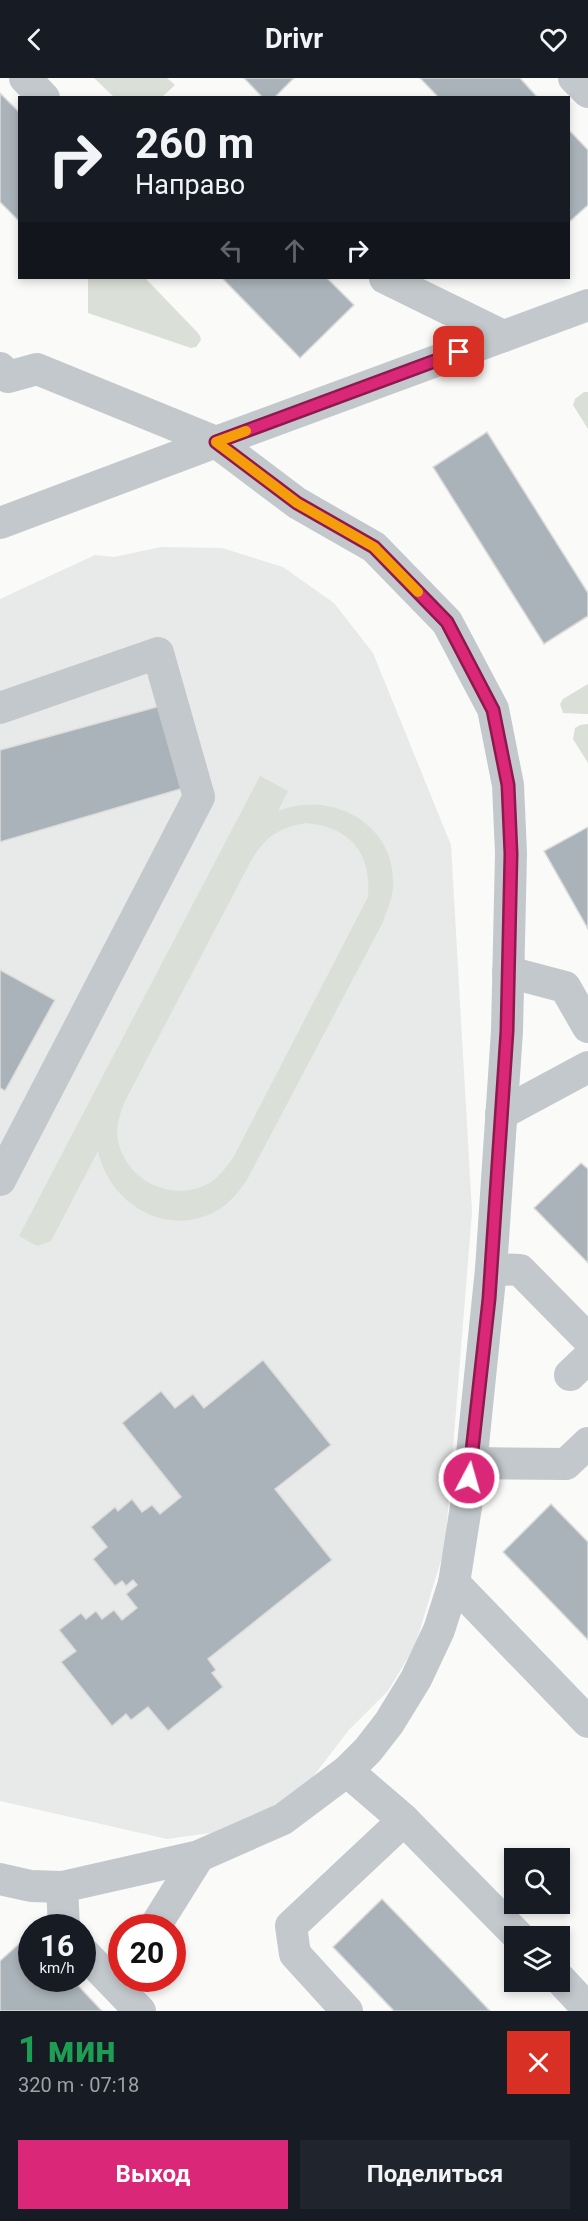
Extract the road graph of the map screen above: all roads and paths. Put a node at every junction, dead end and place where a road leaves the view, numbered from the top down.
1 (25, 78) edge
2 (574, 78) edge
3 (588, 92) edge
4 (42, 96) edge
5 (387, 279) edge
6 (588, 305) edge
7 (503, 336) junction
8 (0, 368) edge
9 (216, 442) junction
10 (0, 523) edge
11 (0, 708) edge
12 (508, 972) junction
13 (588, 1027) edge
14 (588, 1067) edge
15 (501, 1114) junction
16 (0, 1180) edge
17 (491, 1269) junction
18 (588, 1339) edge
19 (588, 1443) edge
20 (471, 1463) junction
21 (454, 1583) junction
22 (588, 1722) edge
23 (347, 1771) junction
24 (404, 1820) junction
25 (200, 1856) junction
26 (141, 1869) junction
27 (0, 1879) edge
28 (62, 1887) junction
29 (63, 1914) edge
30 (155, 1914) edge
31 (162, 1914) edge
32 (508, 1926) edge
33 (96, 1963) edge
34 (108, 1973) edge
35 (570, 1990) edge
36 (126, 1992) edge
37 (588, 2009) edge
38 (140, 2011) edge
39 (347, 2011) edge

1 - 4 lane
2 - 3 lane
5 - 7 lane
6 - 7 lane
7 - 9 lane
8 - 9 lane
9 - 10 lane
9 - 12 lane
11 - 16 lane
12 - 13 lane
12 - 15 lane
14 - 15 lane
15 - 17 lane
17 - 18 lane
17 - 20 lane
19 - 20 lane
20 - 21 lane
21 - 22 lane
21 - 23 lane
23 - 24 lane
23 - 25 lane
24 - 32 lane
24 - 39 lane
25 - 26 lane
25 - 31 lane
26 - 28 lane
26 - 30 lane
27 - 28 lane
28 - 29 lane
33 - 34 lane
35 - 37 lane
36 - 38 lane

